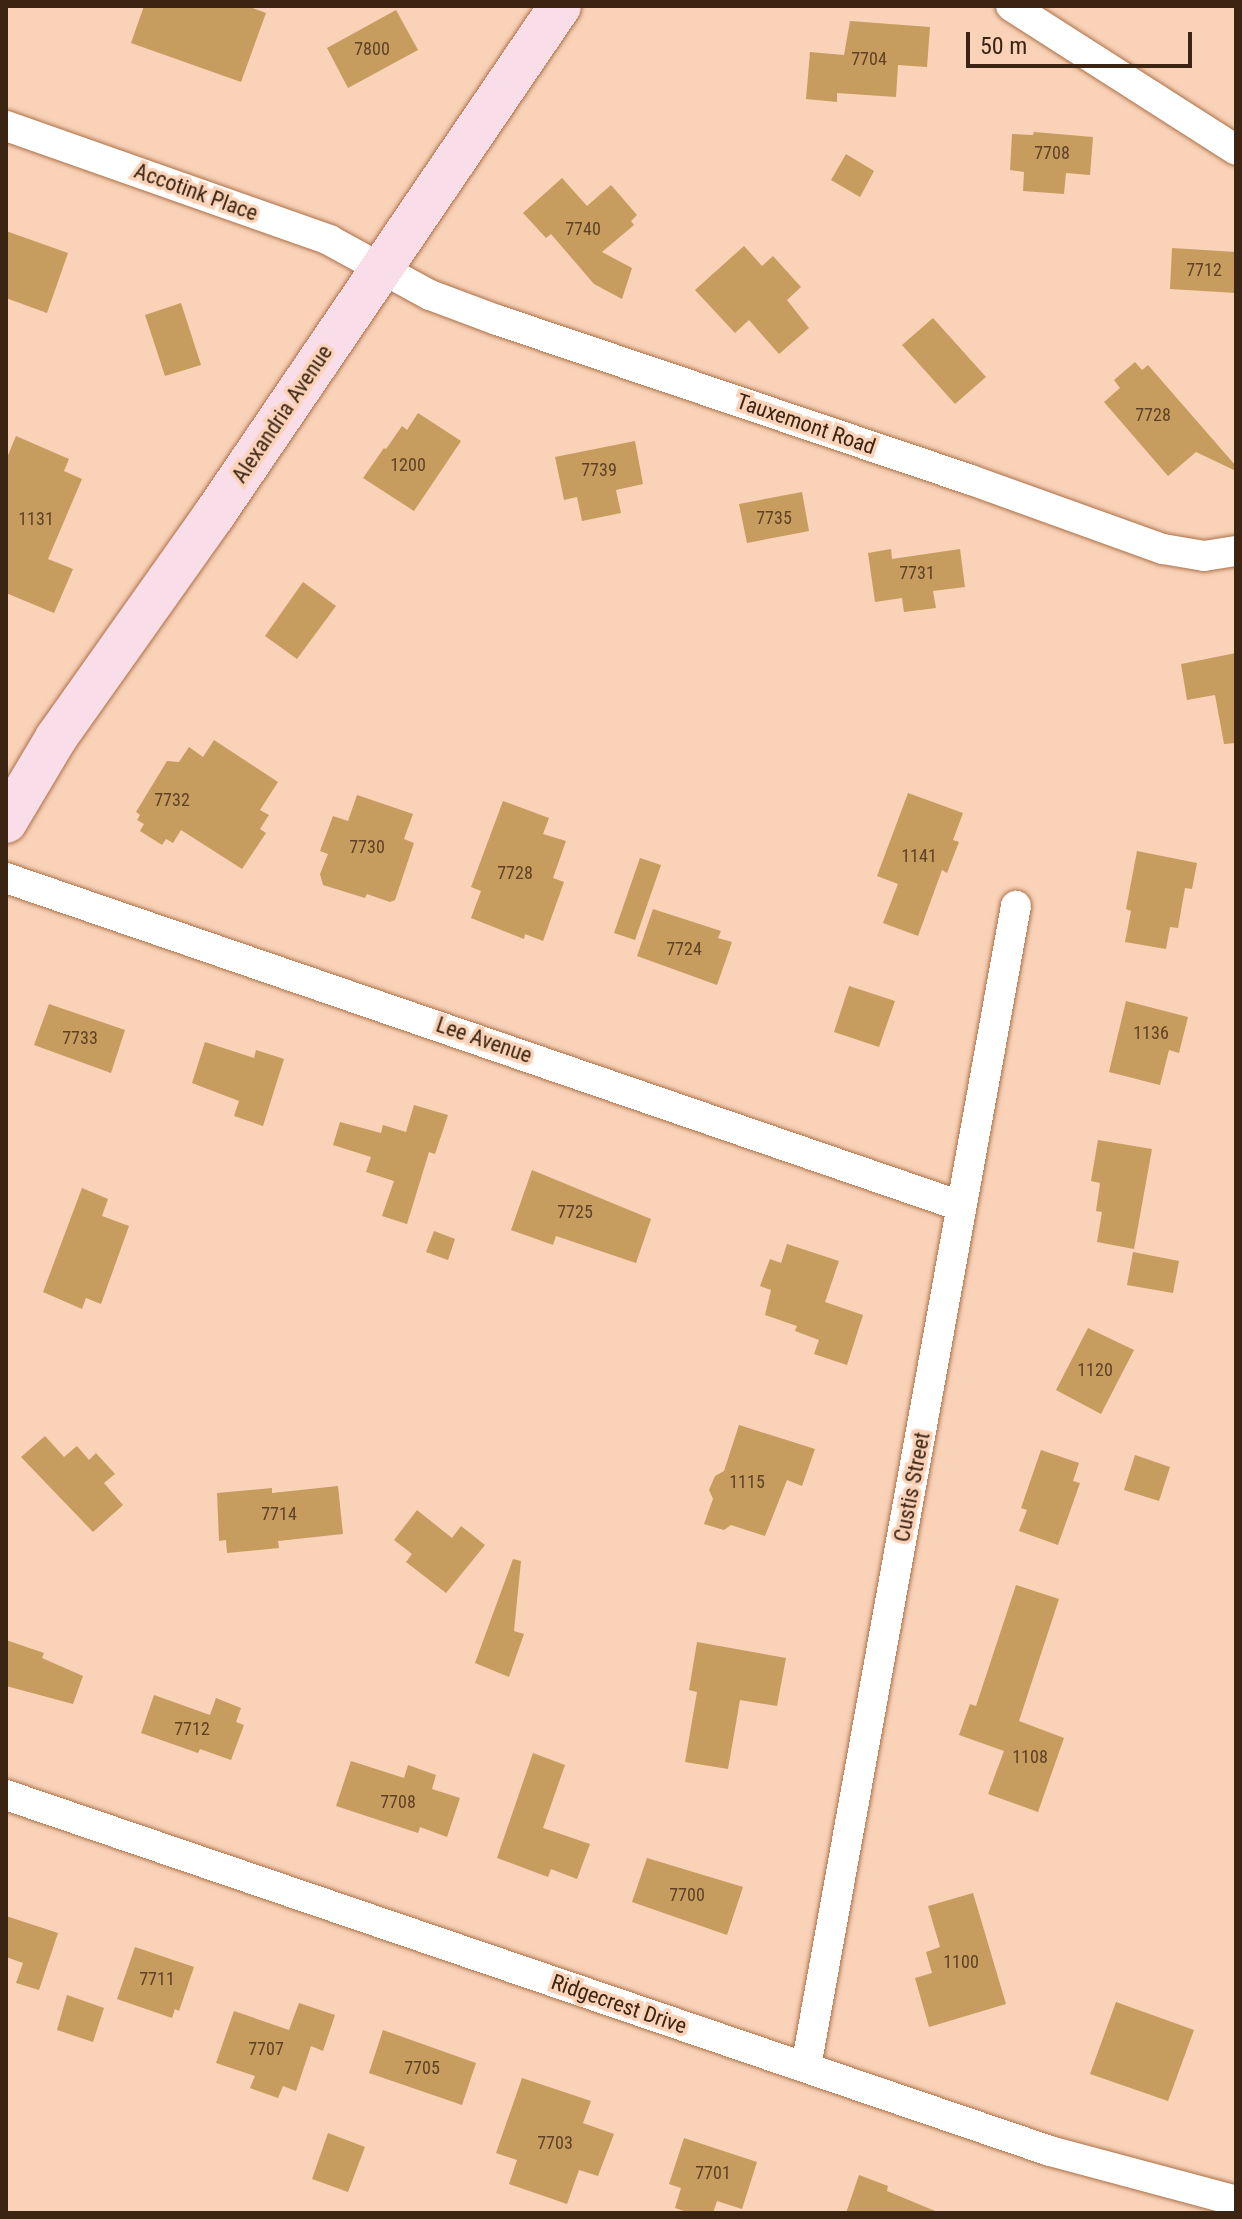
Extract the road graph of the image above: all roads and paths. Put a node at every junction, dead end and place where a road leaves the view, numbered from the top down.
1 (560, 6) edge
2 (1011, 6) edge
3 (6, 126) edge
4 (1236, 150) edge
5 (381, 269) junction
6 (1236, 551) edge
7 (6, 822) edge
8 (6, 878) edge
9 (1016, 906) dead end
10 (961, 1206) junction
11 (6, 1795) edge
12 (806, 2067) junction
13 (1236, 2201) edge

1 - 5 street, Alexandria Avenue
2 - 4 street
3 - 5 street, Accotink Place
5 - 6 street, Tauxemont Road
5 - 7 street, Alexandria Avenue
8 - 10 street, Lee Avenue
9 - 10 street, Custis Street
10 - 12 street, Custis Street
11 - 12 street, Ridgecrest Drive
12 - 13 street, Ridgecrest Drive

